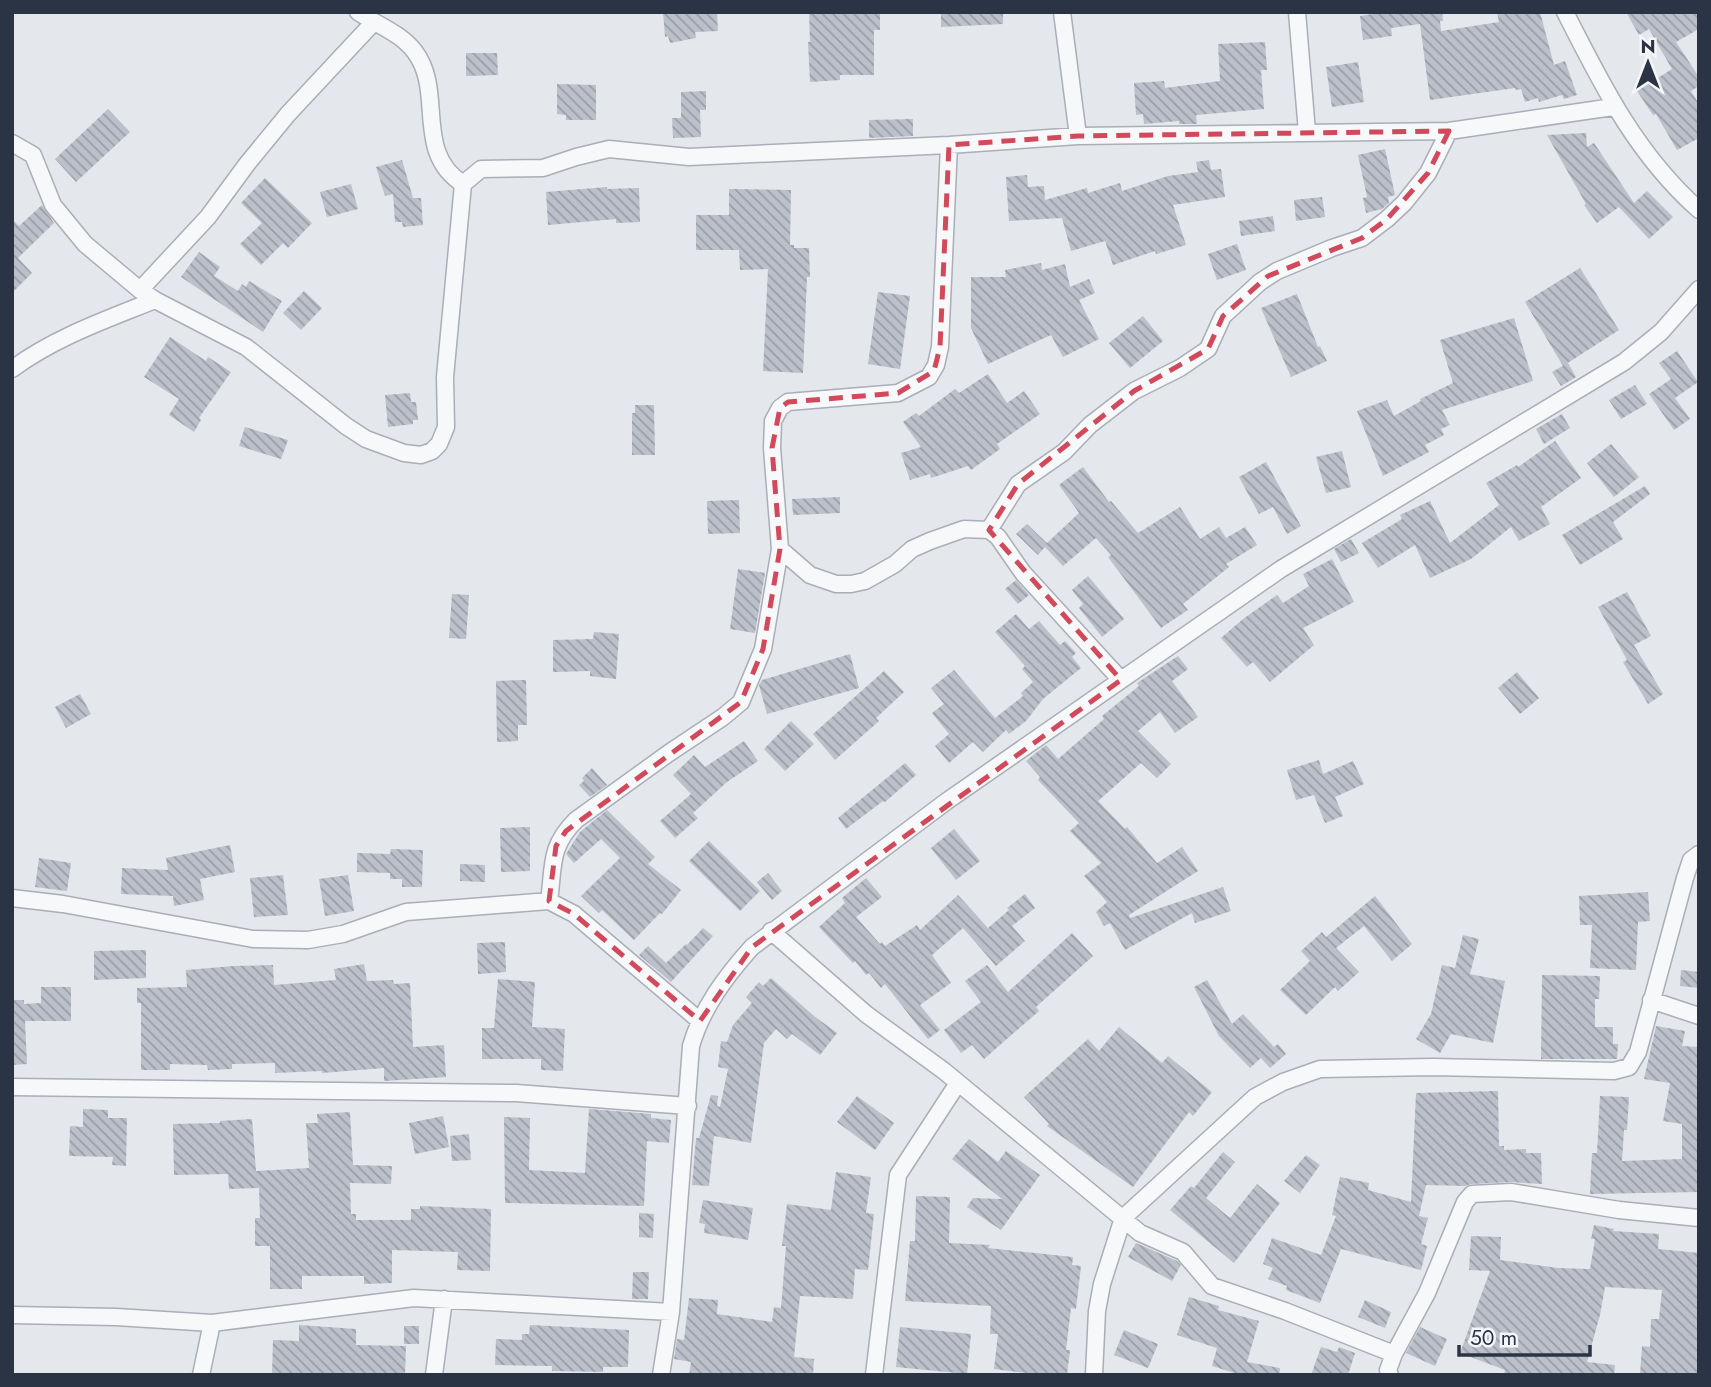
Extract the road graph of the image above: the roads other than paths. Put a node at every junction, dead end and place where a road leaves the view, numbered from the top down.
1 (358, 12) edge
2 (1062, 12) edge
3 (1297, 12) edge
4 (1564, 12) edge
5 (373, 23) junction
6 (1614, 107) junction
7 (1449, 131) junction
8 (1307, 132) junction
9 (1078, 136) junction
10 (12, 143) edge
11 (949, 145) junction
12 (463, 184) junction
13 (1699, 210) edge
14 (1699, 289) edge
15 (140, 290) junction
16 (155, 300) junction
17 (12, 369) edge
18 (989, 530) junction
19 (780, 549) junction
20 (1121, 680) junction
21 (1699, 854) edge
22 (12, 898) edge
23 (549, 901) junction
24 (771, 931) junction
25 (1651, 1000) junction
26 (1699, 1016) edge
27 (700, 1021) junction
28 (958, 1083) junction
29 (12, 1087) edge
30 (688, 1106) junction
31 (1699, 1217) edge
32 (1123, 1218) junction
33 (444, 1299) junction
34 (671, 1312) junction
35 (12, 1315) edge
36 (212, 1323) junction
37 (1394, 1354) junction
38 (201, 1375) edge
39 (434, 1375) edge
40 (661, 1375) edge
41 (874, 1375) edge
42 (1094, 1375) edge
43 (1390, 1375) edge

1 - 5 street
2 - 9 street
3 - 8 street
4 - 6 street
5 - 12 street
5 - 15 street
6 - 7 street
6 - 13 street
7 - 8 street
7 - 18 street
8 - 9 street
9 - 11 street
10 - 15 street
11 - 12 street
11 - 19 street
12 - 16 street
14 - 20 street
15 - 16 street
16 - 17 street
18 - 19 street
18 - 20 street
19 - 23 street
20 - 24 street
21 - 25 street
22 - 23 street
23 - 27 street
24 - 27 street
24 - 28 street
25 - 26 street
25 - 32 street
27 - 30 street
28 - 32 street
28 - 41 street
29 - 30 street
30 - 34 street
31 - 37 street
32 - 37 street
32 - 42 street
33 - 34 street
33 - 36 street
33 - 39 street
34 - 40 street
35 - 36 street
36 - 38 street
37 - 43 street

